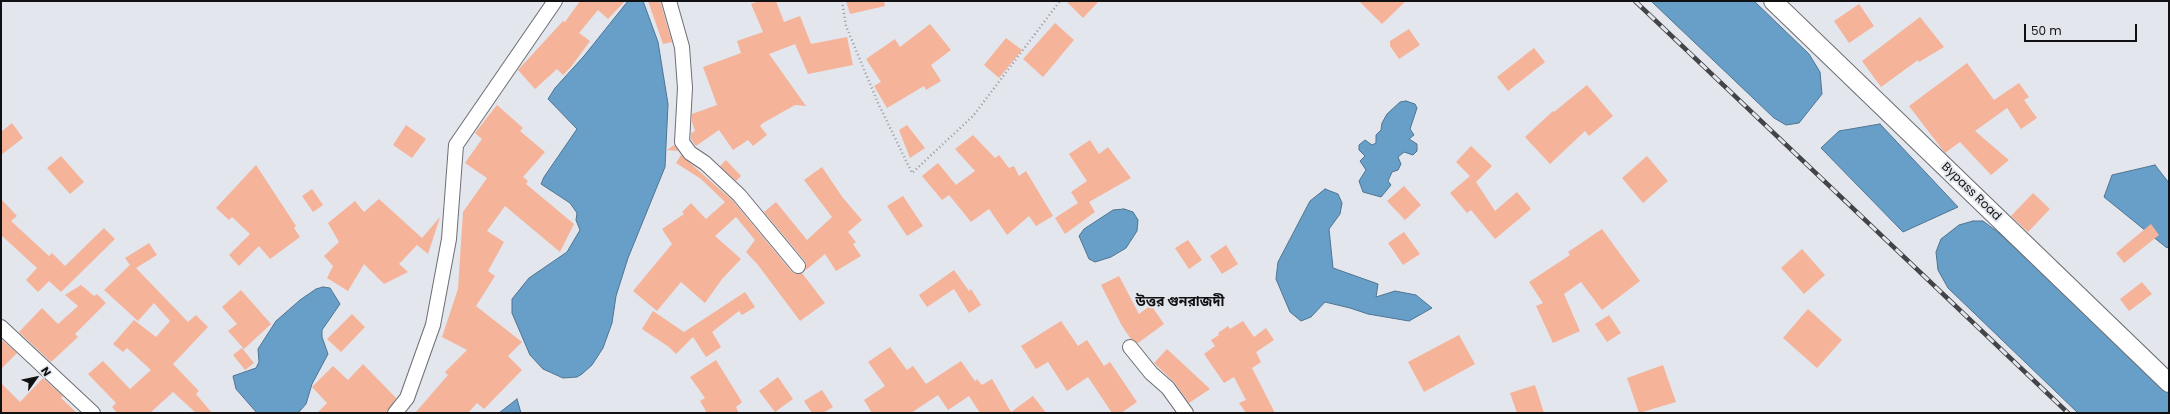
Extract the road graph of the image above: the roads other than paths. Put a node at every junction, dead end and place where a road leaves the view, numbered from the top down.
1 (556, 1) edge
2 (669, 1) edge
3 (1773, 1) edge
4 (798, 266) dead end
5 (1, 327) edge
6 (1130, 347) dead end
7 (2169, 383) edge
8 (93, 413) edge
9 (395, 413) edge
10 (1186, 413) edge

1 - 9 street
2 - 4 street
3 - 7 street, Bypass Road
5 - 8 street
6 - 10 street

